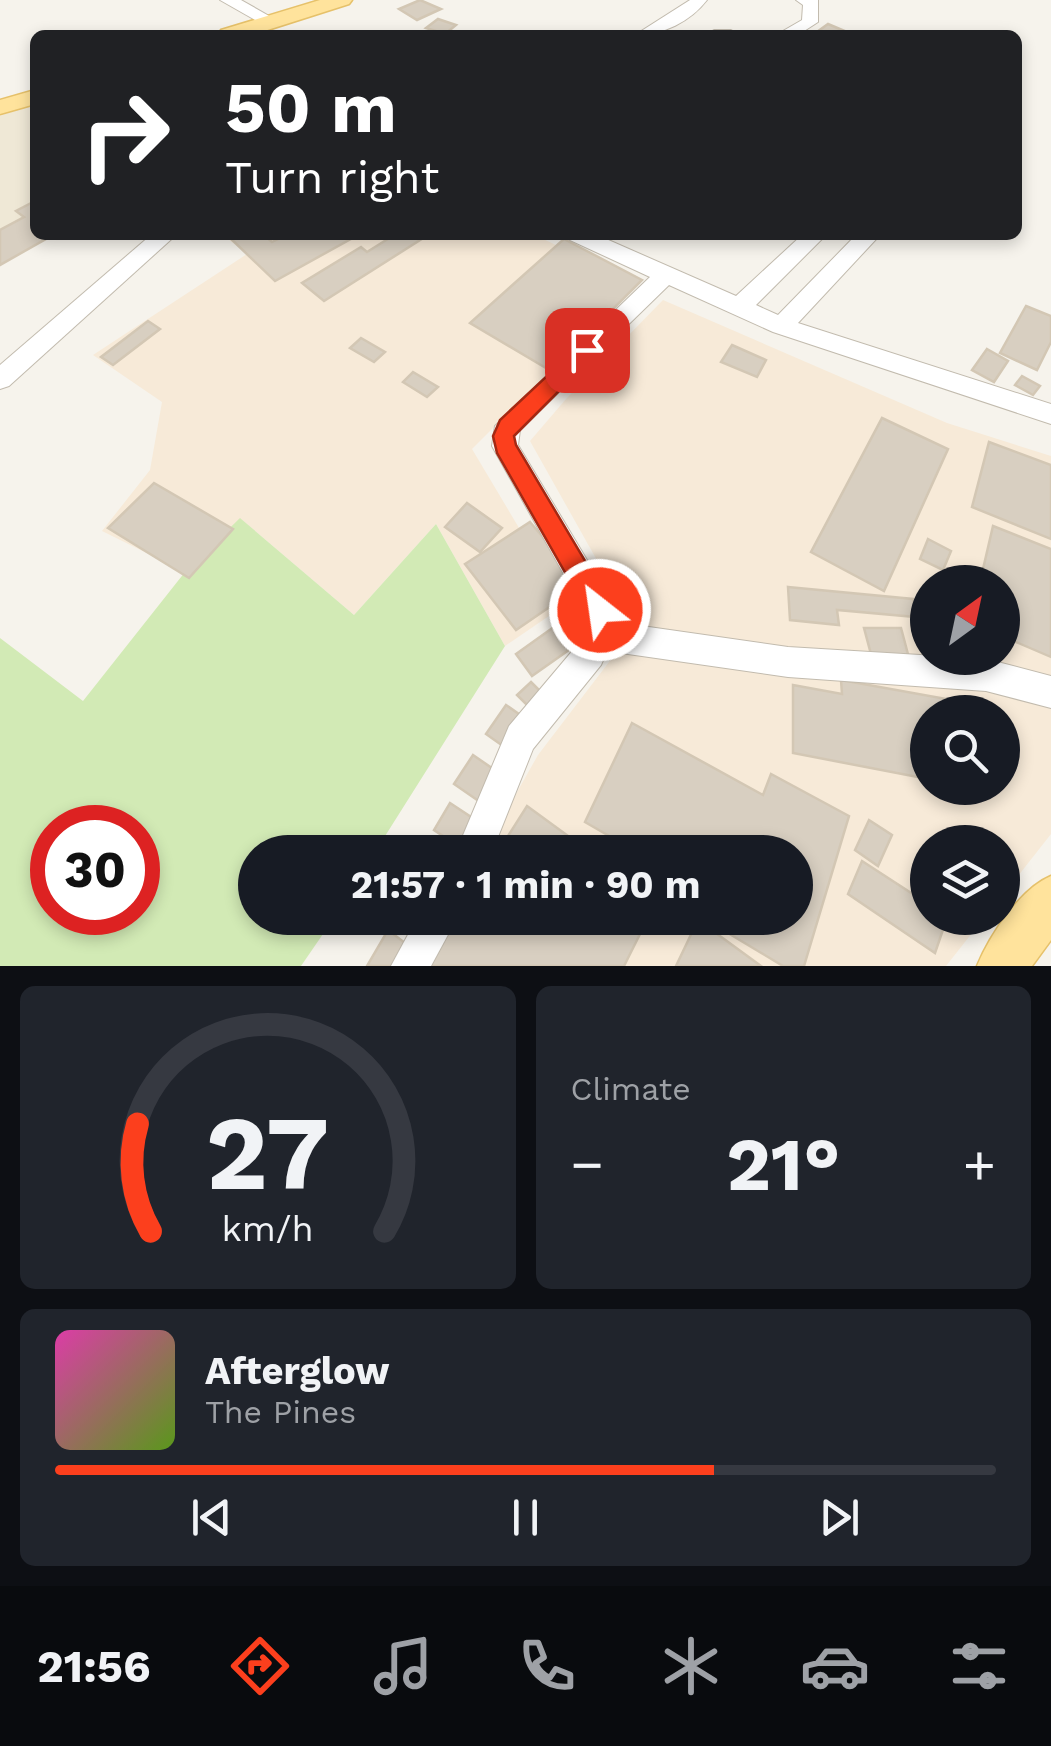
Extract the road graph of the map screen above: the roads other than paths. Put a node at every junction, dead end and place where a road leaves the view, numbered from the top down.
1 (228, 0) edge
2 (342, 0) edge
3 (699, 0) edge
4 (804, 0) edge
5 (270, 20) junction
6 (243, 30) edge
7 (653, 30) edge
8 (800, 30) edge
9 (30, 97) edge
10 (3, 103) edge
11 (159, 240) edge
12 (589, 240) edge
13 (810, 240) edge
14 (864, 240) edge
15 (666, 275) junction
16 (738, 308) junction
17 (780, 326) junction
18 (0, 379) edge
19 (1051, 414) edge
20 (598, 635) junction
21 (1051, 692) edge
22 (481, 835) edge
23 (1051, 900) edge
24 (428, 935) edge
25 (410, 966) edge
26 (1002, 966) edge

1 - 5 street
2 - 5 main road
3 - 7 street
4 - 8 street
5 - 6 main road
9 - 10 main road
11 - 18 street
12 - 15 street
13 - 16 street
14 - 17 street
15 - 16 street
15 - 20 street
16 - 17 street
17 - 19 street
20 - 21 street
20 - 22 street
23 - 26 main road
24 - 25 street

